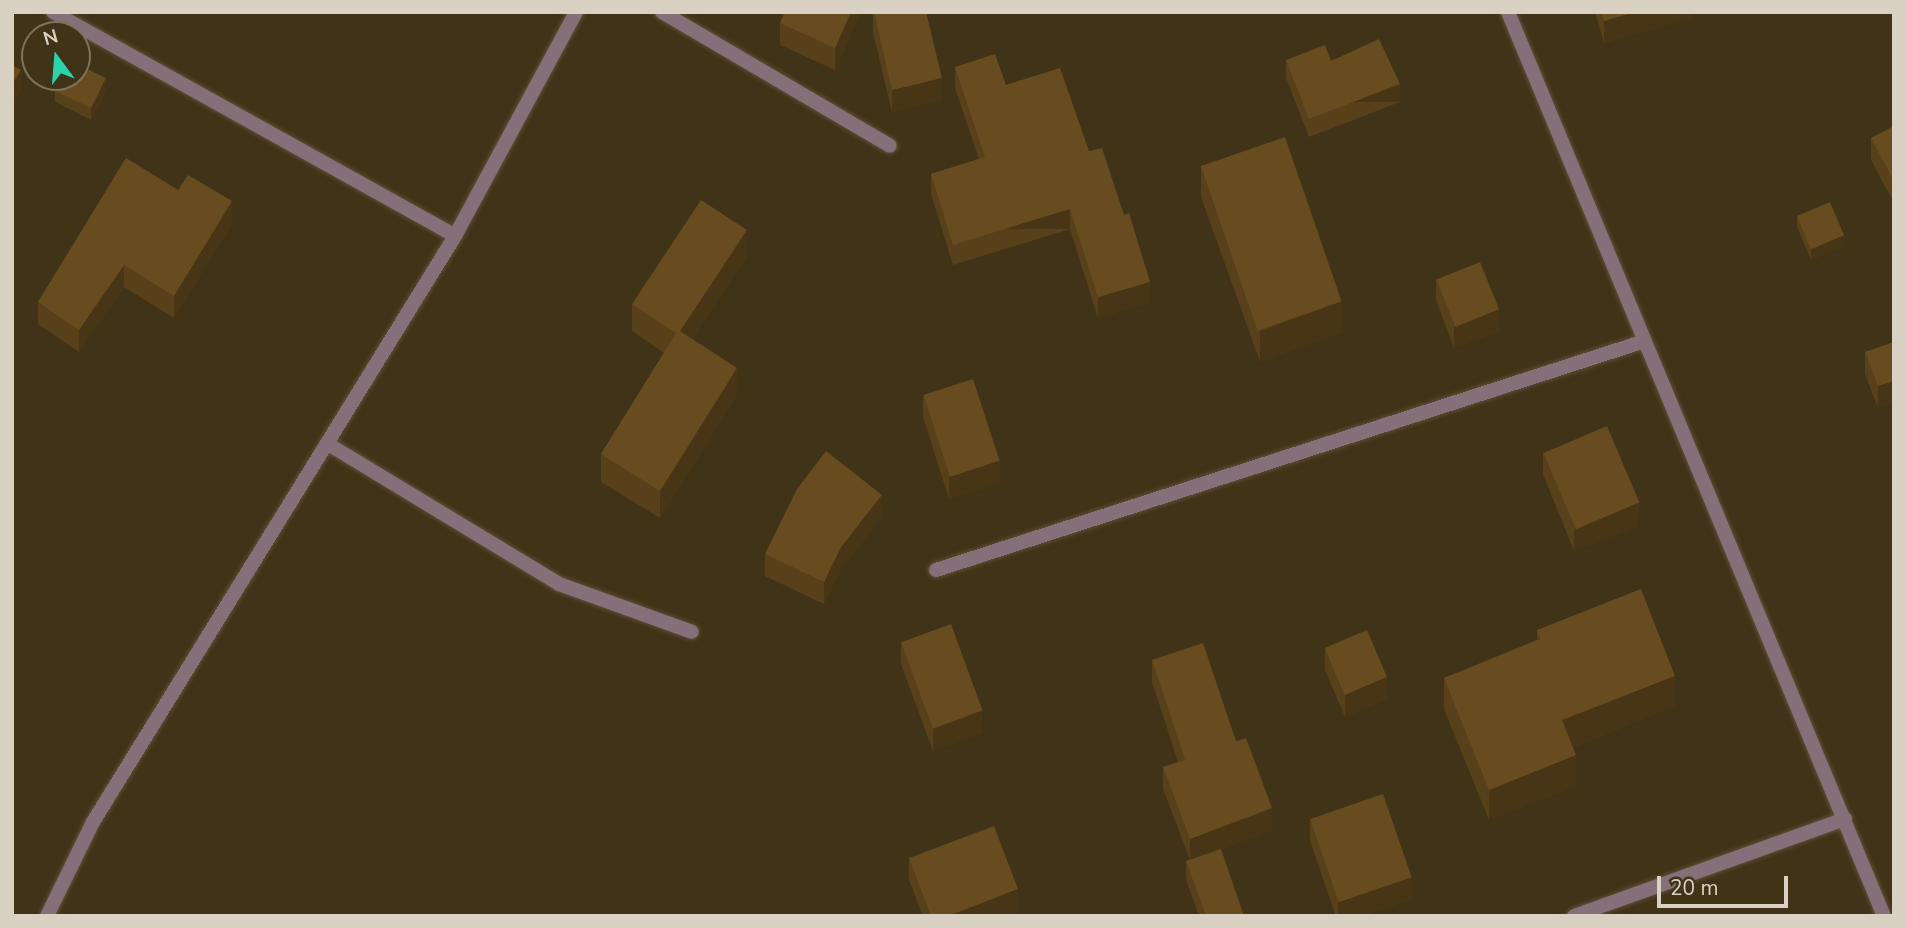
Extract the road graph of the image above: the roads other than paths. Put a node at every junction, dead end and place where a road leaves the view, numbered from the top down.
1 (53, 12) edge
2 (576, 12) edge
3 (662, 12) edge
4 (1508, 12) edge
5 (890, 146) dead end
6 (455, 236) junction
7 (1642, 342) junction
8 (328, 444) junction
9 (936, 570) dead end
10 (692, 632) dead end
11 (1845, 819) junction
12 (47, 916) edge
13 (1574, 916) edge
14 (1884, 916) edge

1 - 6 street
2 - 6 street
3 - 5 street
4 - 7 street
6 - 8 street
7 - 9 street
7 - 11 street
8 - 10 street
8 - 12 street
11 - 13 street
11 - 14 street

